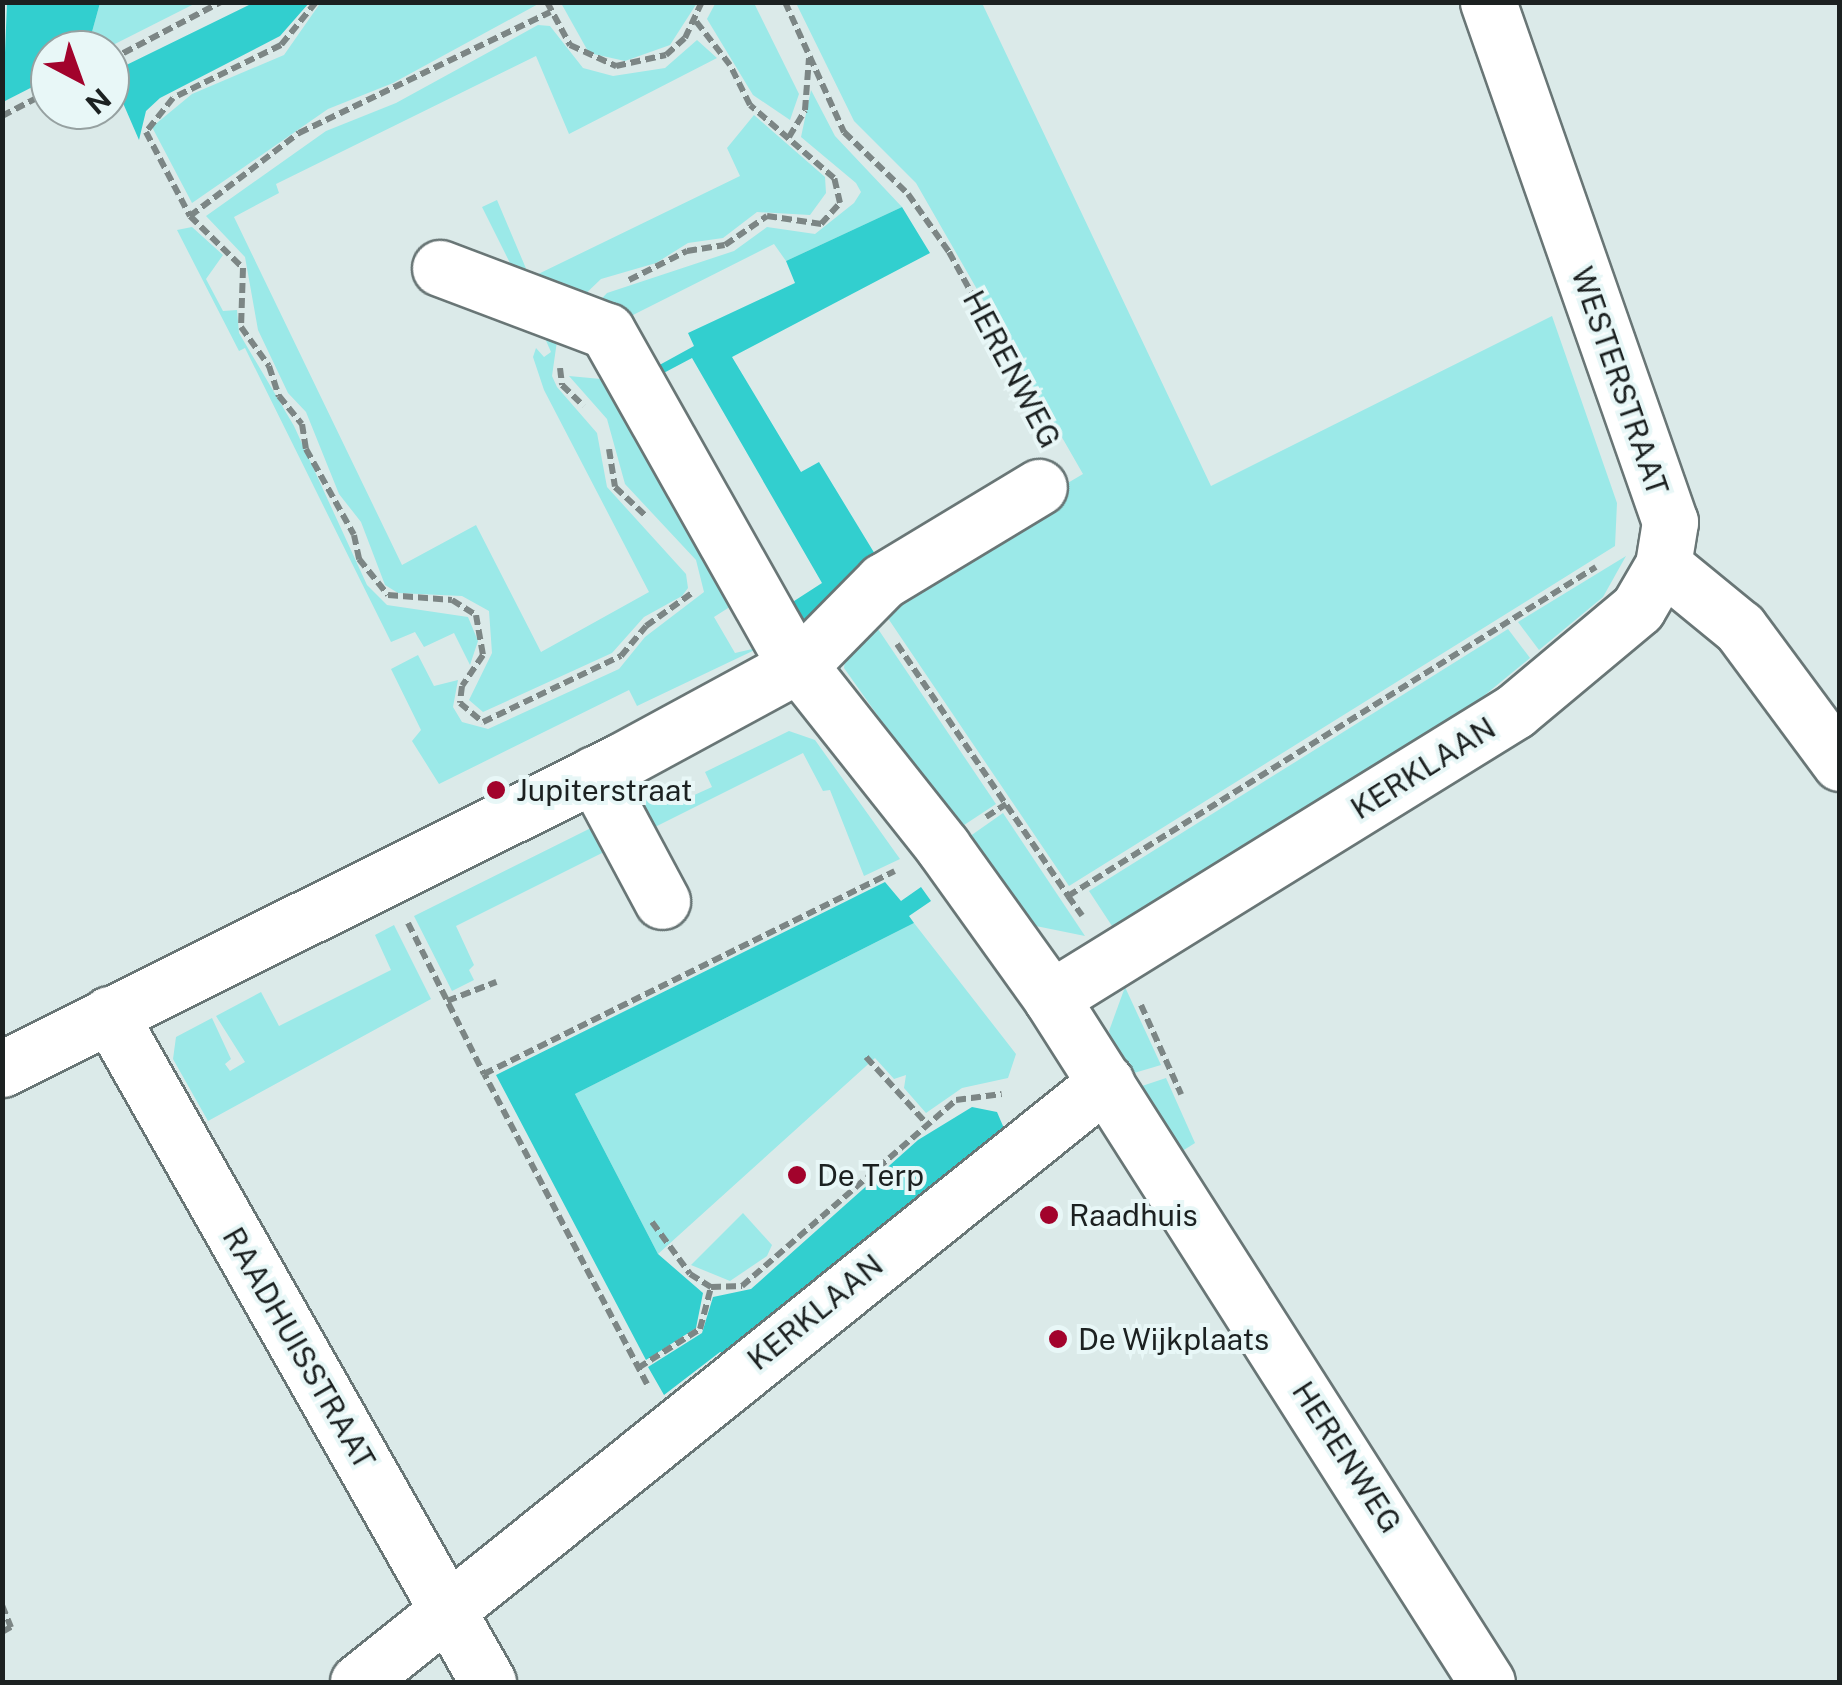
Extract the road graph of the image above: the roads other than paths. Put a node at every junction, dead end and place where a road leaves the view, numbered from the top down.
1 (1488, 2) edge
2 (440, 268) dead end
3 (1039, 487) road end
4 (1666, 544) junction
5 (803, 662) junction
6 (1840, 763) edge
7 (594, 774) junction
8 (662, 901) dead end
9 (1051, 998) junction
10 (108, 1014) junction
11 (2, 1069) edge
12 (1106, 1082) junction
13 (450, 1610) junction
14 (358, 1682) edge
15 (488, 1682) edge
16 (1487, 1682) edge

1 - 4 street, WESTERSTRAAT
2 - 5 street
3 - 5 street, HERENWEG
4 - 6 street
4 - 9 street, KERKLAAN
5 - 7 street
5 - 9 street
7 - 8 street
7 - 10 street
9 - 12 street
10 - 11 street
10 - 13 street, RAADHUISSTRAAT
12 - 13 street, KERKLAAN
12 - 16 street, HERENWEG
13 - 14 street, KERKLAAN
13 - 15 street, RAADHUISSTRAAT

